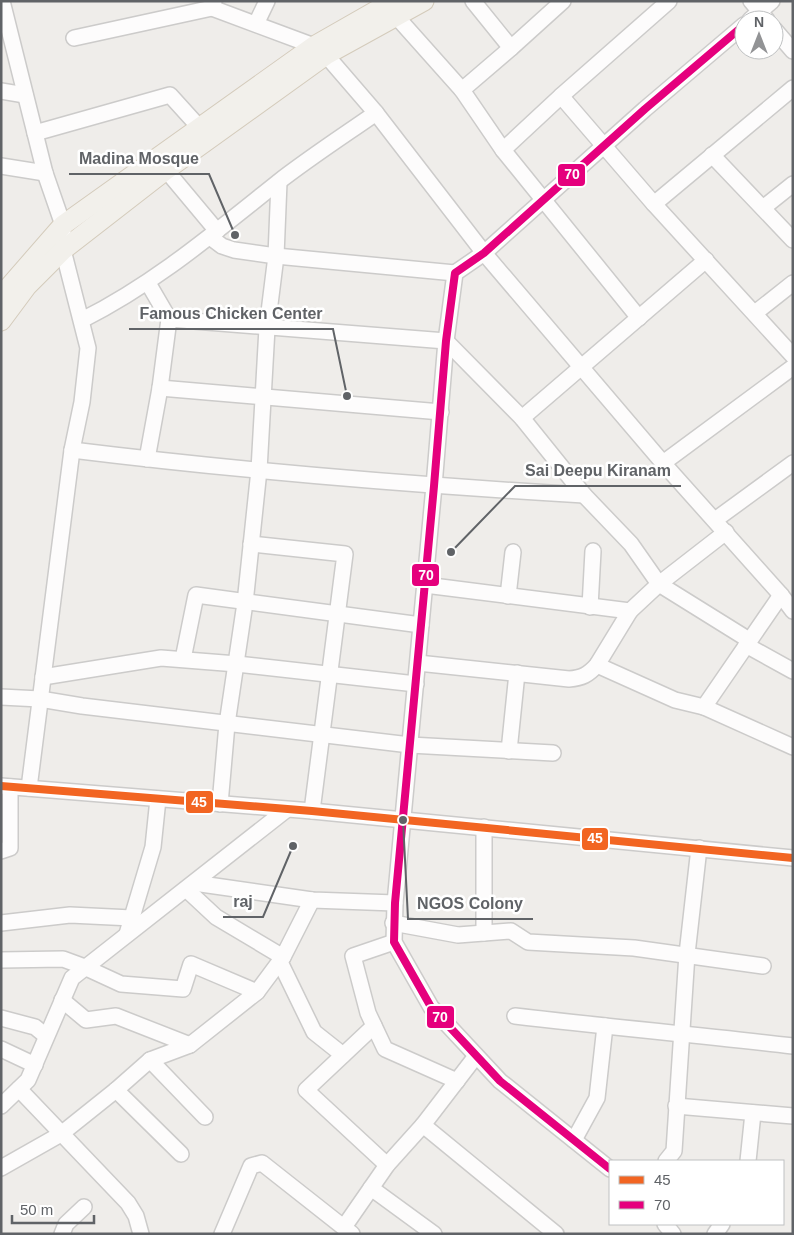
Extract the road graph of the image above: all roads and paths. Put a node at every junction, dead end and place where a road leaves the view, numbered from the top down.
1 (2, 1) edge
2 (267, 1) edge
3 (424, 1) edge
4 (473, 1) edge
5 (563, 1) edge
6 (669, 1) edge
7 (772, 1) edge
8 (213, 4) edge
9 (387, 7) edge
10 (761, 10) edge
11 (256, 24) junction
12 (734, 34) edge
13 (74, 38) dead end
14 (784, 40) edge
15 (511, 48) junction
16 (793, 50) edge
17 (320, 51) junction
18 (793, 88) edge
19 (462, 90) junction
20 (1, 91) edge
21 (25, 95) junction
22 (560, 96) junction
23 (376, 113) junction
24 (198, 127) junction
25 (35, 133) junction
26 (604, 146) junction
27 (503, 150) junction
28 (712, 155) junction
29 (1, 166) edge
30 (166, 170) junction
31 (45, 173) junction
32 (279, 182) junction
33 (793, 184) edge
34 (545, 200) junction
35 (654, 204) junction
36 (763, 208) junction
37 (63, 225) junction
38 (214, 234) junction
39 (793, 240) edge
40 (63, 250) junction
41 (484, 253) junction
42 (276, 256) junction
43 (706, 260) junction
44 (455, 273) junction
45 (148, 283) junction
46 (793, 283) edge
47 (1, 296) edge
48 (755, 313) junction
49 (639, 318) junction
50 (169, 319) junction
51 (82, 320) junction
52 (1, 321) edge
53 (266, 328) junction
54 (446, 341) junction
55 (793, 356) edge
56 (582, 366) junction
57 (793, 367) edge
58 (160, 388) junction
59 (263, 397) junction
60 (441, 412) junction
61 (522, 418) junction
62 (72, 450) junction
63 (146, 460) junction
64 (663, 463) junction
65 (793, 463) edge
66 (259, 470) junction
67 (434, 486) junction
68 (584, 495) junction
69 (715, 520) junction
70 (726, 532) junction
71 (251, 544) junction
72 (594, 551) dead end
73 (513, 552) dead end
74 (658, 584) junction
75 (425, 585) junction
76 (786, 594) edge
77 (508, 596) junction
78 (245, 603) junction
79 (590, 606) junction
80 (793, 611) edge
81 (630, 612) junction
82 (337, 614) junction
83 (421, 625) junction
84 (747, 642) junction
85 (183, 659) junction
86 (418, 663) junction
87 (237, 664) junction
88 (597, 665) junction
89 (793, 671) edge
90 (330, 674) junction
91 (516, 674) junction
92 (43, 676) junction
93 (416, 684) junction
94 (1, 697) edge
95 (40, 699) junction
96 (704, 707) junction
97 (227, 724) junction
98 (322, 734) junction
99 (410, 745) junction
100 (793, 747) edge
101 (509, 751) junction
102 (553, 754) dead end
103 (5, 787) edge
104 (29, 788) junction
105 (158, 799) junction
106 (220, 804) junction
107 (286, 810) junction
108 (312, 811) junction
109 (403, 820) junction
110 (484, 827) junction
111 (699, 848) junction
112 (1, 851) edge
113 (793, 858) edge
114 (190, 886) junction
115 (312, 900) junction
116 (395, 903) junction
117 (132, 918) junction
118 (1, 923) edge
119 (394, 924) junction
120 (484, 933) junction
121 (127, 934) junction
122 (394, 942) junction
123 (687, 954) junction
124 (1, 960) edge
125 (282, 960) junction
126 (763, 966) dead end
127 (85, 967) junction
128 (257, 992) junction
129 (62, 1000) junction
130 (515, 1016) dead end
131 (1, 1018) edge
132 (374, 1026) junction
133 (605, 1026) junction
134 (682, 1032) junction
135 (46, 1036) junction
136 (190, 1045) junction
137 (793, 1046) edge
138 (1, 1049) edge
139 (343, 1054) junction
140 (476, 1056) junction
141 (150, 1060) junction
142 (35, 1065) junction
143 (457, 1081) junction
144 (19, 1089) junction
145 (116, 1090) junction
146 (3, 1101) edge
147 (676, 1106) junction
148 (753, 1113) junction
149 (793, 1116) edge
150 (206, 1117) dead end
151 (423, 1125) junction
152 (61, 1134) junction
153 (574, 1140) junction
154 (181, 1154) dead end
155 (667, 1160) edge
156 (748, 1160) edge
157 (387, 1165) junction
158 (1, 1168) edge
159 (609, 1168) edge
160 (371, 1188) junction
161 (84, 1207) dead end
162 (348, 1230) edge
163 (62, 1234) edge
164 (141, 1234) edge
165 (222, 1234) edge
166 (434, 1234) edge
167 (556, 1234) edge

1 - 21 street
2 - 11 street
3 - 9 main road
4 - 15 street
5 - 15 street
6 - 22 street
7 - 10 street
8 - 11 street
8 - 13 street
9 - 17 main road
9 - 19 street
11 - 17 street
12 - 26 street
14 - 16 street
15 - 19 street
17 - 23 street
17 - 24 main road
17 - 30 main road
18 - 28 street
19 - 27 street
20 - 21 street
21 - 25 street
22 - 26 street
22 - 27 street
23 - 32 street
23 - 41 street
24 - 25 street
24 - 37 main road
25 - 31 street
26 - 34 street
26 - 35 street
27 - 34 street
28 - 35 street
28 - 36 street
29 - 31 street
30 - 38 street
30 - 40 main road
31 - 37 street
32 - 38 street
32 - 42 street
33 - 36 street
34 - 41 street
34 - 49 street
35 - 43 street
36 - 39 street
37 - 40 street
37 - 47 main road
38 - 42 street
38 - 45 street
40 - 51 street
40 - 52 main road
41 - 44 street
41 - 56 street
42 - 44 street
42 - 53 street
43 - 48 street
43 - 49 street
44 - 54 street
45 - 50 street
45 - 51 street
46 - 48 street
48 - 55 street
49 - 56 street
50 - 53 street
50 - 58 street
51 - 62 street
53 - 54 street
53 - 59 street
54 - 60 street
54 - 61 street
56 - 61 street
56 - 64 street
57 - 64 street
58 - 59 street
58 - 63 street
59 - 60 street
59 - 66 street
60 - 67 street
61 - 68 street
62 - 63 street
62 - 92 street
63 - 66 street
64 - 69 street
65 - 69 street
66 - 67 street
66 - 71 street
67 - 68 street
67 - 75 street
68 - 74 street
69 - 70 street
70 - 74 street
70 - 76 street
71 - 78 street
71 - 82 street
72 - 79 street
73 - 77 street
74 - 81 street
74 - 84 street
75 - 77 street
75 - 83 street
76 - 80 street
76 - 84 street
77 - 79 street
78 - 82 street
78 - 85 street
78 - 87 street
79 - 81 street
81 - 88 street
82 - 83 street
82 - 90 street
83 - 86 street
84 - 89 street
84 - 96 street
85 - 87 street
85 - 92 street
86 - 91 street
86 - 93 street
87 - 90 street
87 - 97 street
88 - 91 street
88 - 96 street
90 - 93 street
90 - 98 street
91 - 101 street
92 - 95 street
93 - 99 street
94 - 95 street
95 - 97 street
95 - 104 street
96 - 100 street
97 - 98 street
97 - 106 street
98 - 99 street
98 - 108 street
99 - 101 street
99 - 109 street
101 - 102 street
103 - 104 street
103 - 112 street
104 - 105 street
105 - 106 street
105 - 117 street
106 - 107 street
107 - 108 street
107 - 114 street
108 - 109 street
109 - 110 street
109 - 116 street
110 - 111 street
110 - 120 street
111 - 113 street
111 - 123 street
114 - 115 street
114 - 121 street
114 - 125 street
115 - 116 street
115 - 125 street
116 - 119 street
117 - 118 street
117 - 121 street
119 - 120 street
119 - 122 street
120 - 123 street
121 - 127 street
122 - 132 street
122 - 140 street
123 - 126 street
123 - 134 street
124 - 127 street
125 - 128 street
125 - 139 street
127 - 128 street
127 - 129 street
128 - 136 street
129 - 135 street
129 - 136 street
130 - 133 street
131 - 135 street
132 - 139 street
132 - 143 street
133 - 134 street
133 - 153 street
134 - 137 street
134 - 147 street
135 - 142 street
136 - 141 street
138 - 142 street
139 - 157 street
140 - 143 street
140 - 153 street
141 - 145 street
141 - 150 street
142 - 144 street
143 - 151 street
144 - 146 street
144 - 152 street
145 - 152 street
145 - 154 street
147 - 148 street
147 - 155 street
148 - 149 street
148 - 156 street
151 - 157 street
151 - 167 street
152 - 158 street
152 - 164 street
153 - 159 street
157 - 160 street
160 - 162 street
160 - 166 street
161 - 163 street
162 - 165 street

